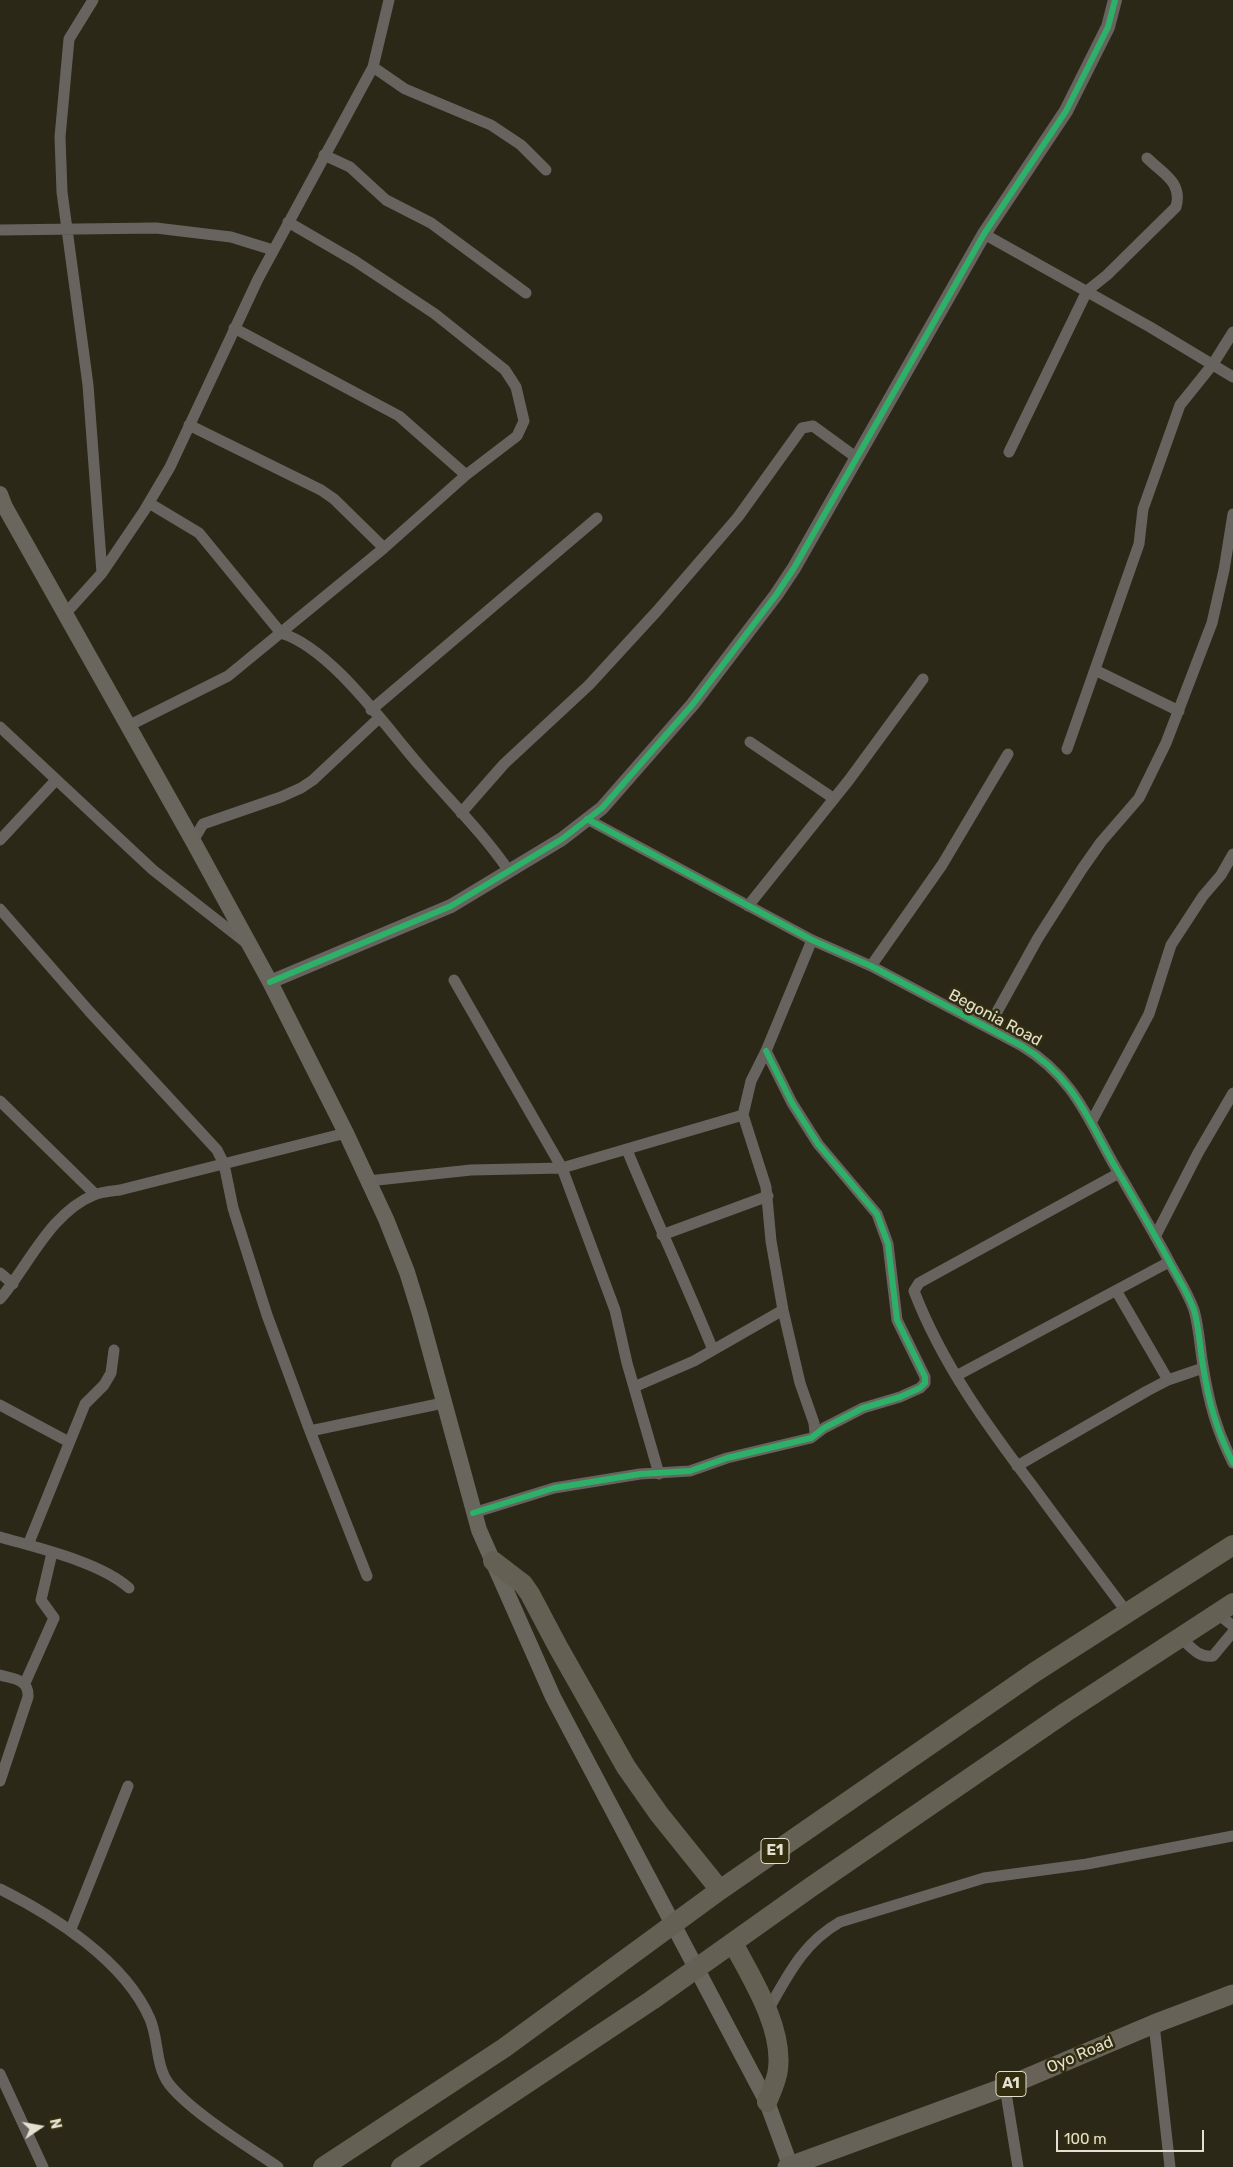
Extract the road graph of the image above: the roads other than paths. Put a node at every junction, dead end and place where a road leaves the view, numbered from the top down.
1 (93, 0) edge
2 (389, 0) edge
3 (1115, 0) edge
4 (372, 67) junction
5 (324, 155) junction
6 (1146, 158) dead end
7 (546, 170) dead end
8 (288, 222) junction
9 (68, 228) junction
10 (0, 230) edge
11 (984, 234) junction
12 (273, 250) junction
13 (1087, 291) junction
14 (526, 293) dead end
15 (234, 328) junction
16 (1233, 332) edge
17 (1213, 364) junction
18 (1233, 377) edge
19 (189, 425) junction
20 (1009, 452) dead end
21 (857, 458) junction
22 (466, 475) junction
23 (0, 494) edge
24 (149, 503) junction
25 (1233, 514) edge
26 (597, 518) dead end
27 (384, 548) junction
28 (102, 573) junction
29 (65, 614) junction
30 (281, 632) junction
31 (1095, 670) junction
32 (924, 679) dead end
33 (1179, 711) junction
34 (375, 714) junction
35 (128, 726) junction
36 (0, 728) edge
37 (750, 742) dead end
38 (1066, 749) dead end
39 (1008, 754) dead end
40 (56, 780) junction
41 (833, 798) junction
42 (460, 813) junction
43 (587, 819) junction
44 (0, 840) edge
45 (193, 841) junction
46 (1233, 854) edge
47 (509, 871) junction
48 (748, 906) junction
49 (0, 909) edge
50 (812, 940) junction
51 (249, 945) junction
52 (871, 966) junction
53 (454, 980) dead end
54 (270, 982) junction
55 (988, 1028) junction
56 (766, 1051) junction
57 (1233, 1093) edge
58 (0, 1100) edge
59 (743, 1115) junction
60 (1092, 1121) junction
61 (346, 1133) junction
62 (627, 1150) junction
63 (224, 1164) junction
64 (562, 1168) junction
65 (1119, 1173) junction
66 (368, 1181) junction
67 (95, 1194) junction
68 (768, 1196) junction
69 (662, 1235) junction
70 (1156, 1235) junction
71 (1169, 1262) junction
72 (0, 1273) edge
73 (12, 1284) junction
74 (1117, 1292) junction
75 (0, 1299) edge
76 (783, 1310) junction
77 (114, 1350) dead end
78 (713, 1350) junction
79 (1203, 1368) junction
80 (956, 1376) junction
81 (1168, 1380) junction
82 (634, 1387) junction
83 (443, 1403) junction
84 (0, 1405) edge
85 (310, 1431) junction
86 (815, 1433) junction
87 (69, 1442) junction
88 (1233, 1463) edge
89 (1017, 1466) junction
90 (659, 1474) junction
91 (473, 1513) junction
92 (0, 1538) edge
93 (28, 1545) junction
94 (1233, 1545) edge
95 (52, 1554) junction
96 (493, 1561) junction
97 (367, 1576) dead end
98 (129, 1588) dead end
99 (1126, 1612) junction
100 (1228, 1614) edge
101 (1233, 1632) edge
102 (1180, 1637) junction
103 (0, 1674) edge
104 (25, 1683) junction
105 (0, 1781) edge
106 (128, 1786) dead end
107 (1233, 1836) edge
108 (0, 1888) edge
109 (720, 1890) junction
110 (70, 1929) junction
111 (733, 1943) junction
112 (1233, 1994) edge
113 (768, 2010) junction
114 (1154, 2024) junction
115 (0, 2074) edge
116 (1005, 2087) junction
117 (767, 2102) junction
118 (788, 2166) edge
119 (43, 2167) edge
120 (278, 2167) edge
121 (323, 2167) edge
122 (401, 2167) edge
123 (1018, 2167) edge
124 (1170, 2167) edge

1 - 9 street
2 - 4 street
3 - 11 street
4 - 5 street
4 - 7 street
5 - 8 street
5 - 14 street
6 - 13 street
8 - 12 street
8 - 22 street
9 - 10 street
9 - 12 street
9 - 28 street
11 - 13 street
11 - 21 street
12 - 15 street
13 - 17 street
13 - 20 street
15 - 19 street
15 - 22 street
16 - 17 street
17 - 18 street
17 - 31 street
19 - 24 street
19 - 27 street
21 - 42 street
21 - 43 street
22 - 27 street
23 - 29 main road
24 - 28 street
24 - 30 street
25 - 33 street
26 - 34 street
27 - 30 street
28 - 29 street
29 - 35 main road
30 - 34 street
30 - 35 street
31 - 33 street
31 - 38 street
32 - 41 street
33 - 55 street
34 - 42 street
34 - 45 street
35 - 45 main road
36 - 40 street
37 - 41 street
39 - 52 street
40 - 44 street
40 - 51 street
41 - 48 street
42 - 47 street
43 - 47 street
43 - 48 street, Begonia Road
45 - 51 main road
46 - 60 street
47 - 54 street
48 - 50 street, Begonia Road
49 - 63 street
50 - 52 street, Begonia Road
50 - 56 street
51 - 54 main road
52 - 55 street, Begonia Road
53 - 64 street
54 - 61 main road
55 - 60 street, Begonia Road
56 - 59 street
56 - 86 street
57 - 70 street
58 - 67 street
59 - 62 street
59 - 68 street
60 - 65 street, Begonia Road
61 - 63 street
61 - 66 main road
62 - 64 street
62 - 69 street
63 - 67 street
63 - 85 street
64 - 66 street
64 - 82 street
65 - 70 street, Begonia Road
65 - 80 street
66 - 83 main road
67 - 73 street
68 - 69 street
68 - 76 street
69 - 78 street
70 - 71 street, Begonia Road
71 - 74 street
71 - 79 street, Begonia Road
72 - 73 street
73 - 75 street
74 - 80 street
74 - 81 street
76 - 78 street
76 - 86 street
77 - 87 street
78 - 82 street
79 - 81 street
79 - 88 street, Begonia Road
80 - 89 street
81 - 89 street
82 - 90 street
83 - 85 street
83 - 91 main road
84 - 87 street
85 - 97 street
86 - 90 street
87 - 93 street
89 - 99 street
90 - 91 street
91 - 96 main road
92 - 93 street
93 - 95 street
94 - 99 highway, E1
95 - 98 street
95 - 104 street
96 - 109 highway
96 - 117 main road
99 - 109 highway, E1
100 - 102 highway
101 - 102 street
102 - 111 highway
103 - 104 street
104 - 105 street
106 - 110 street
107 - 113 street
108 - 110 street
109 - 121 highway, E1
110 - 120 street
111 - 113 highway
111 - 122 highway
112 - 114 highway, Oyo Road / A1
113 - 117 highway
114 - 116 highway, Oyo Road / A1
114 - 124 street
115 - 119 street
116 - 118 highway, Oyo Road / A1
116 - 123 street
117 - 118 main road

